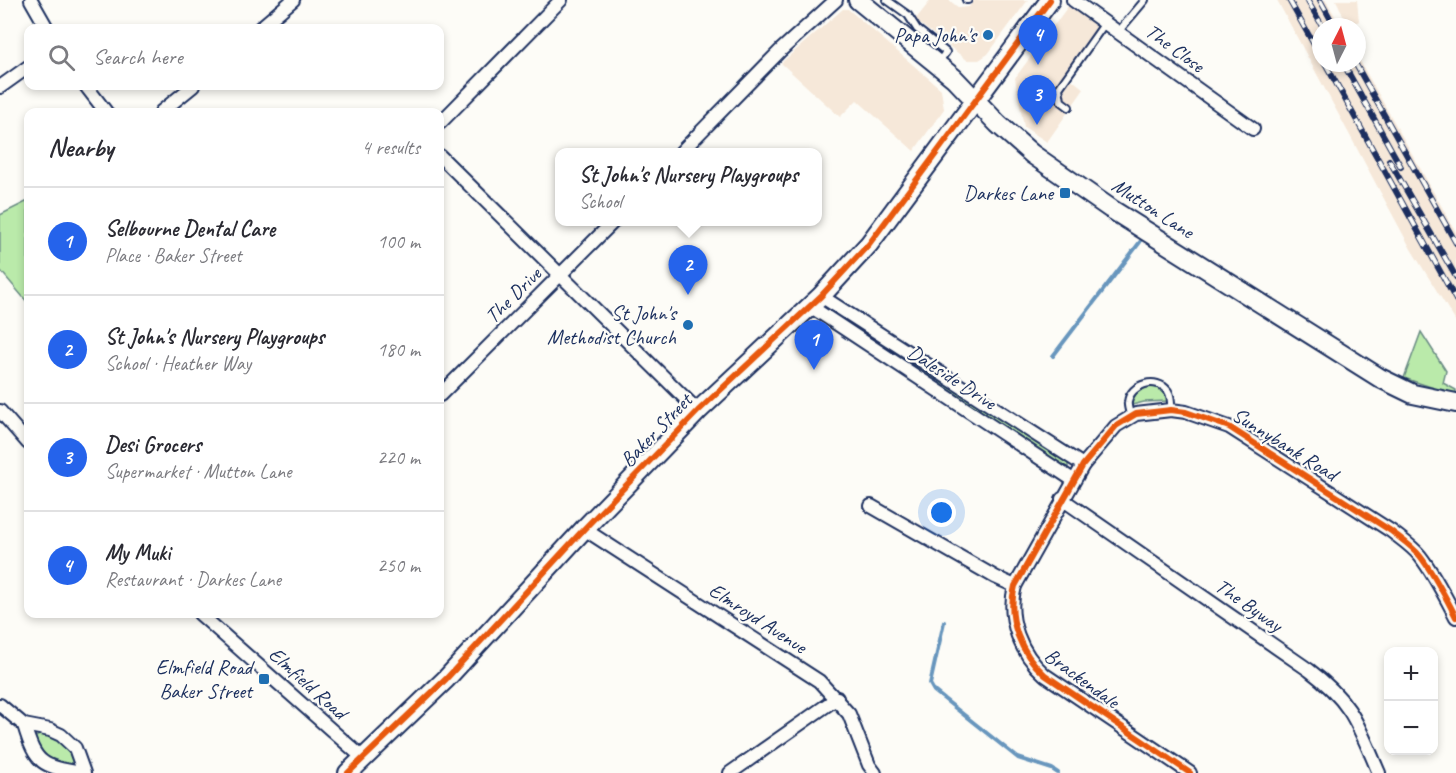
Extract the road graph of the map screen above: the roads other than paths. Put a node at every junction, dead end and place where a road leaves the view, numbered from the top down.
1 (31, 0) edge
2 (293, 0) edge
3 (561, 0) edge
4 (836, 0) edge
5 (858, 0) edge
6 (887, 0) edge
7 (1050, 0) edge
8 (1073, 0) edge
9 (1145, 0) edge
10 (1106, 22) junction
11 (45, 24) edge
12 (265, 24) edge
13 (1118, 32) junction
14 (913, 34) junction
15 (24, 69) edge
16 (0, 87) edge
17 (89, 90) edge
18 (188, 90) edge
19 (976, 101) junction
20 (1069, 107) dead end
21 (103, 108) edge
22 (166, 108) edge
23 (444, 119) edge
24 (1253, 129) dead end
25 (686, 148) edge
26 (444, 160) edge
27 (609, 226) edge
28 (561, 275) junction
29 (815, 301) junction
30 (444, 391) edge
31 (1456, 404) edge
32 (1171, 410) junction
33 (0, 411) edge
34 (698, 411) junction
35 (1130, 416) junction
36 (24, 438) edge
37 (1083, 465) junction
38 (1073, 480) junction
39 (1062, 499) junction
40 (870, 506) dead end
41 (584, 529) junction
42 (1015, 586) junction
43 (1456, 616) edge
44 (205, 618) edge
45 (837, 698) junction
46 (0, 705) edge
47 (24, 725) junction
48 (363, 758) junction
49 (83, 773) edge
50 (348, 773) edge
51 (730, 773) edge
52 (875, 773) edge
53 (1191, 773) edge
54 (1379, 773) edge

1 - 11 street
2 - 12 street
3 - 23 street
4 - 25 street
5 - 14 street, Mutton Lane
6 - 14 lane
7 - 19 street
8 - 10 street, The Close
9 - 13 lane
10 - 13 street, The Close
10 - 20 lane
13 - 24 street, The Close
14 - 19 street, Mutton Lane
15 - 16 street
17 - 21 street
18 - 22 street
19 - 29 street, Baker Street
19 - 31 street, Mutton Lane
26 - 28 street
27 - 28 street, The Drive
28 - 30 street, The Drive
28 - 34 street
29 - 34 street, Baker Street
29 - 37 street, Daleside Drive
29 - 38 street, Daleside Drive
32 - 35 street, Sunnybank Road
32 - 35 lane
32 - 43 street, Sunnybank Road
33 - 36 street
34 - 41 street, Baker Street
35 - 37 street
37 - 38 street
38 - 39 street, Brackendale
39 - 42 street, Brackendale
39 - 54 street, The Byway
40 - 42 street
41 - 45 street, Elmroyd Avenue
41 - 48 street, Baker Street
42 - 53 street, Brackendale
44 - 48 street, Elmfield Road
45 - 51 street
45 - 52 street, Elmroyd Avenue
46 - 47 street
47 - 49 street
47 - 49 street
48 - 50 street, Baker Street

